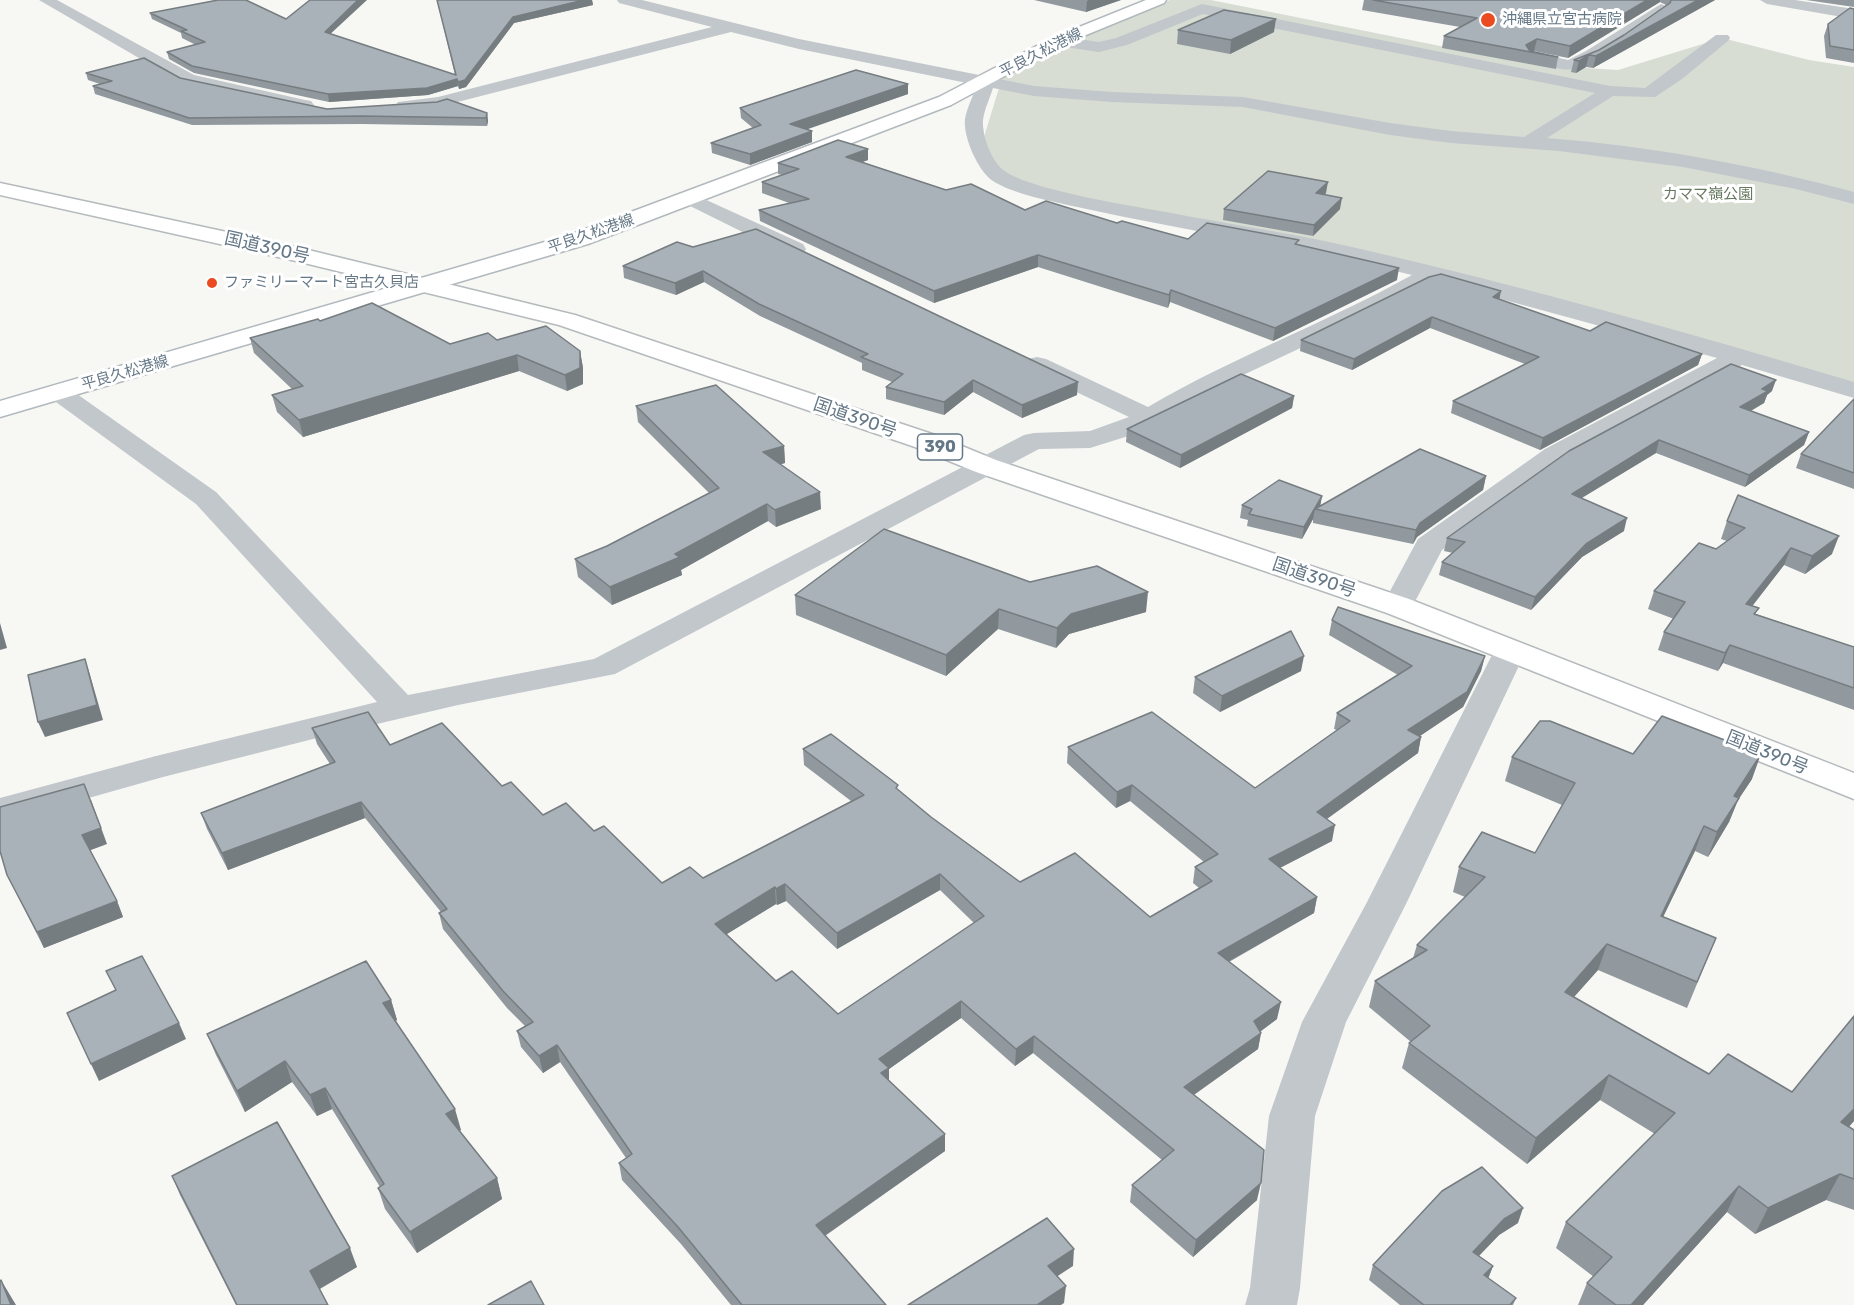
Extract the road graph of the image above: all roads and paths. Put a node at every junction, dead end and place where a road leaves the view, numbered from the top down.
1 (46, 0) edge
2 (624, 0) edge
3 (1159, 0) edge
4 (1226, 0) edge
5 (1767, 0) edge
6 (1661, 9) edge
7 (1854, 15) edge
8 (735, 26) junction
9 (1428, 38) dead end
10 (1722, 38) dead end
11 (1058, 40) junction
12 (1541, 60) edge
13 (987, 80) junction
14 (1610, 91) junction
15 (318, 107) edge
16 (386, 107) edge
17 (1527, 143) junction
18 (0, 189) edge
19 (1854, 198) edge
20 (691, 199) junction
21 (814, 258) edge
22 (1432, 273) junction
23 (429, 285) junction
24 (1013, 353) edge
25 (1739, 356) junction
26 (1854, 390) edge
27 (58, 392) junction
28 (0, 409) edge
29 (1149, 417) junction
30 (986, 466) junction
31 (1398, 606) junction
32 (1510, 651) junction
33 (400, 707) junction
34 (1854, 787) edge
35 (0, 811) edge
36 (1271, 1305) edge

1 - 15 street
2 - 8 street
3 - 11 main road, 平良久松港線
4 - 9 street
5 - 7 street
6 - 12 street
8 - 13 street
8 - 16 street
10 - 14 street
11 - 13 main road, 平良久松港線
11 - 14 street
13 - 17 street
13 - 20 main road, 平良久松港線
13 - 22 street
14 - 17 street
17 - 19 street
18 - 23 main road, 国道390号 / 390
20 - 21 street
20 - 23 main road, 平良久松港線
22 - 25 street
22 - 29 street
23 - 27 main road, 平良久松港線
23 - 30 main road, 国道390号 / 390
24 - 29 street
25 - 26 street
25 - 31 street
27 - 28 main road, 平良久松港線
27 - 33 street
29 - 30 street
30 - 31 main road, 国道390号 / 390
30 - 33 street
31 - 32 main road, 国道390号 / 390
32 - 34 main road, 国道390号 / 390
32 - 36 street
33 - 35 street

